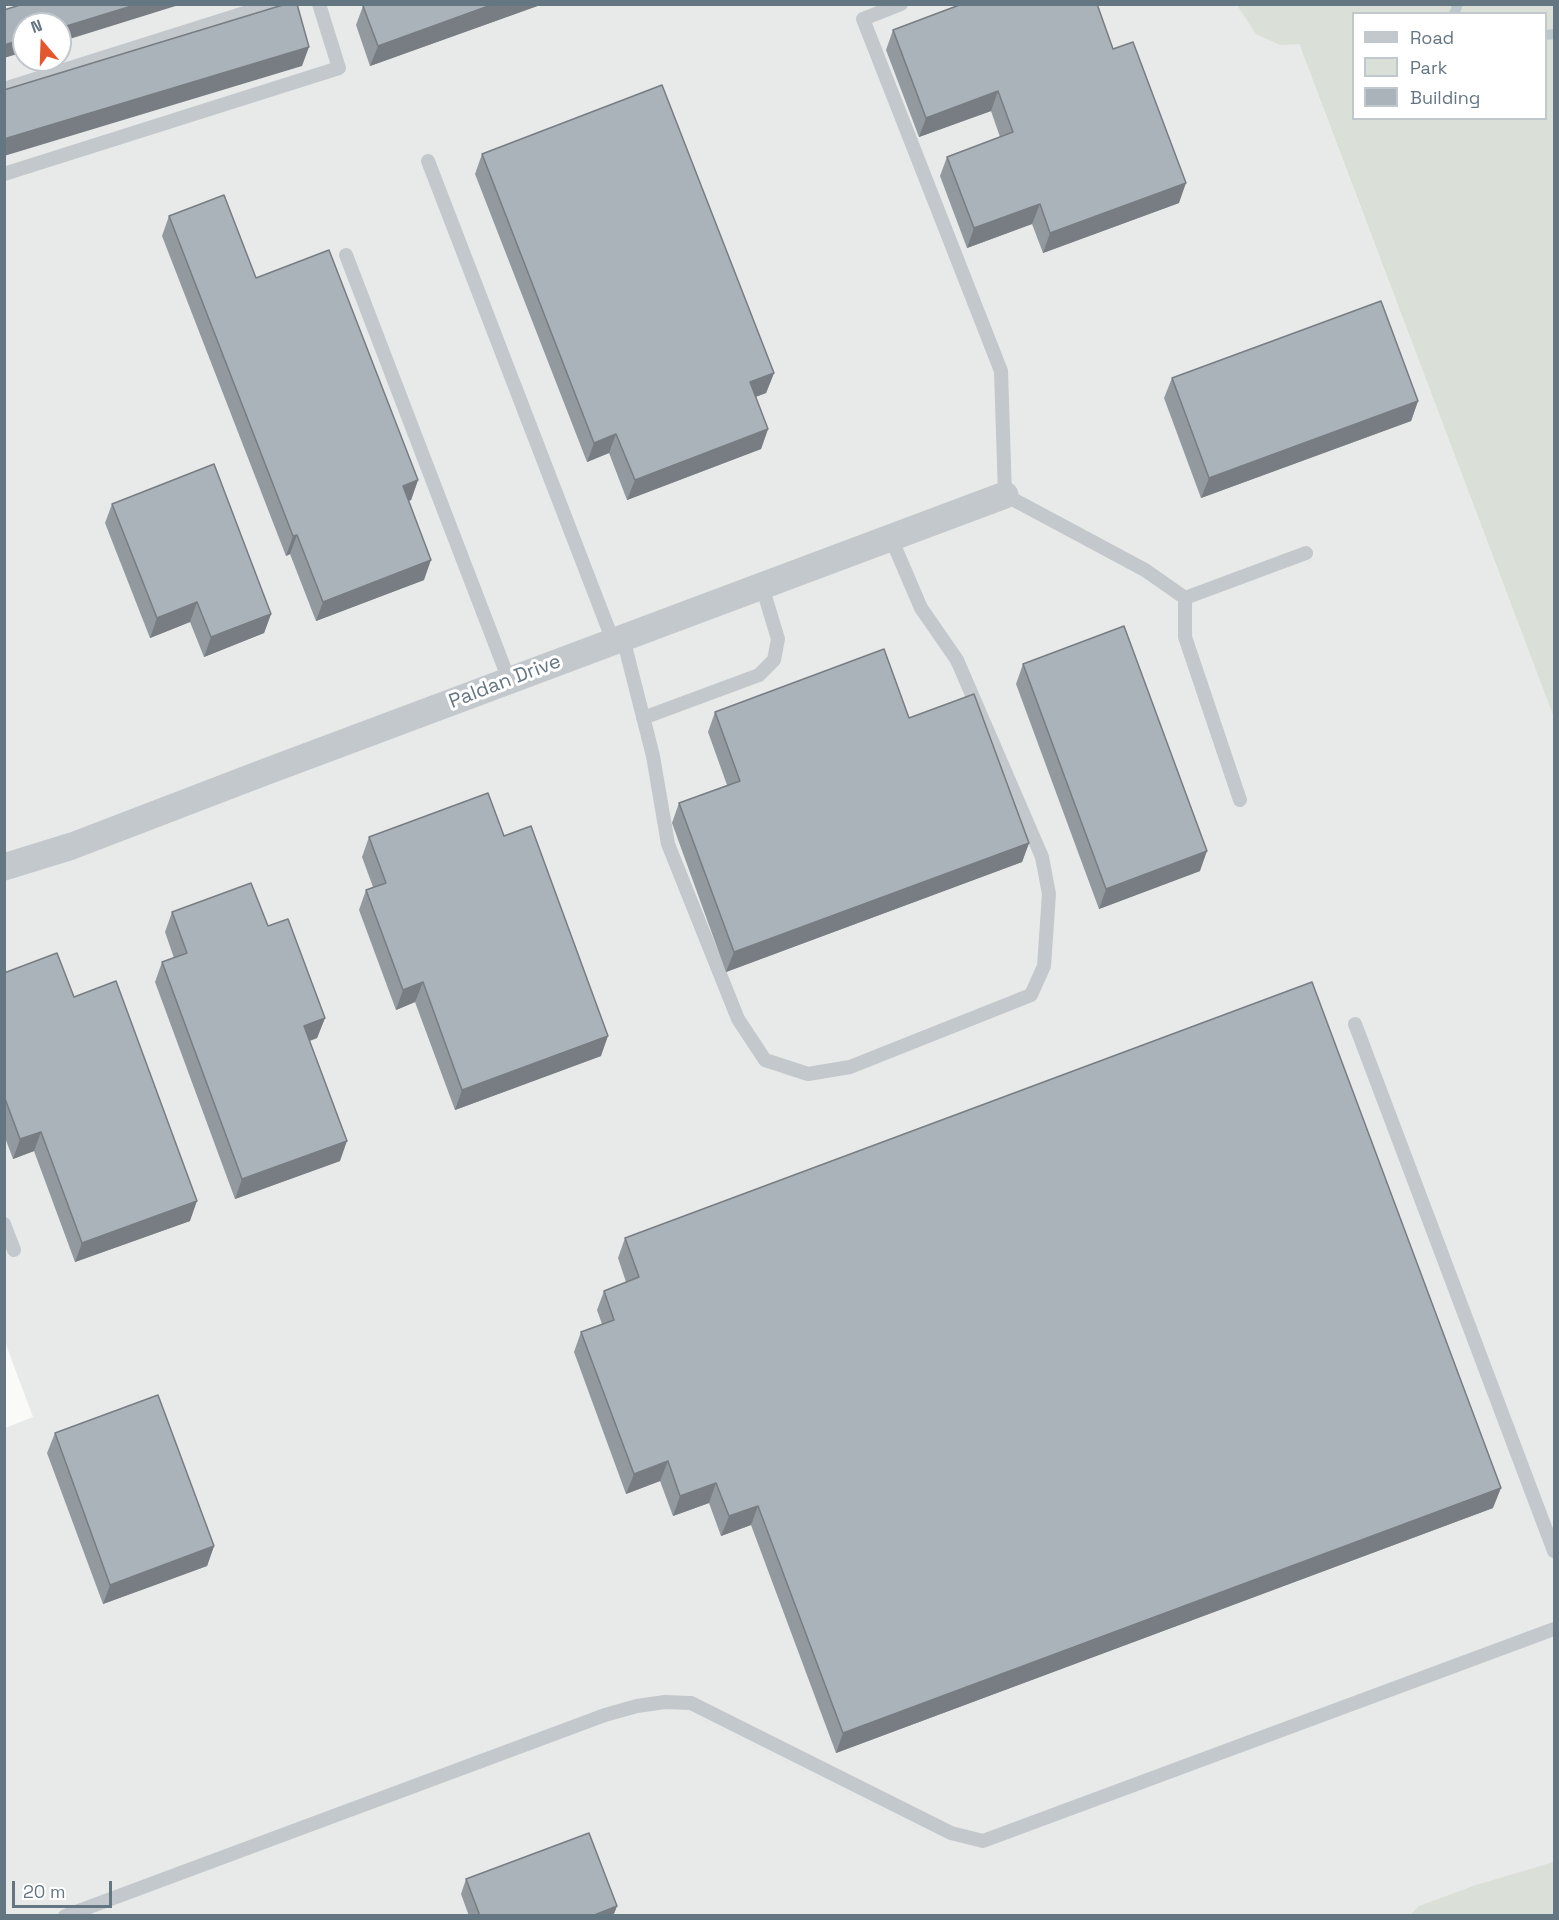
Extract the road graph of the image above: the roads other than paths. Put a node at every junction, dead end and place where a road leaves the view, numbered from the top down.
1 (273, 4) edge
2 (319, 4) edge
3 (901, 4) edge
4 (4, 89) edge
5 (428, 161) dead end
6 (4, 174) edge
7 (346, 255) dead end
8 (1005, 495) junction
9 (891, 538) junction
10 (1306, 553) dead end
11 (762, 586) junction
12 (1185, 598) junction
13 (618, 639) junction
14 (509, 680) junction
15 (643, 718) junction
16 (1240, 800) dead end
17 (4, 867) edge
18 (1355, 1024) dead end
19 (4, 1224) edge
20 (14, 1250) dead end
21 (1554, 1551) edge
22 (1554, 1629) edge
23 (65, 1916) edge

1 - 4 lane
2 - 6 lane
3 - 8 lane
5 - 13 lane
7 - 14 lane
8 - 9 street, Paldan Drive
8 - 12 lane
9 - 11 street, Paldan Drive
9 - 15 lane
10 - 12 lane
11 - 13 street, Paldan Drive
11 - 15 lane
12 - 16 lane
13 - 14 street, Paldan Drive
13 - 15 lane
14 - 17 street, Paldan Drive
18 - 21 lane
19 - 20 lane
22 - 23 lane

